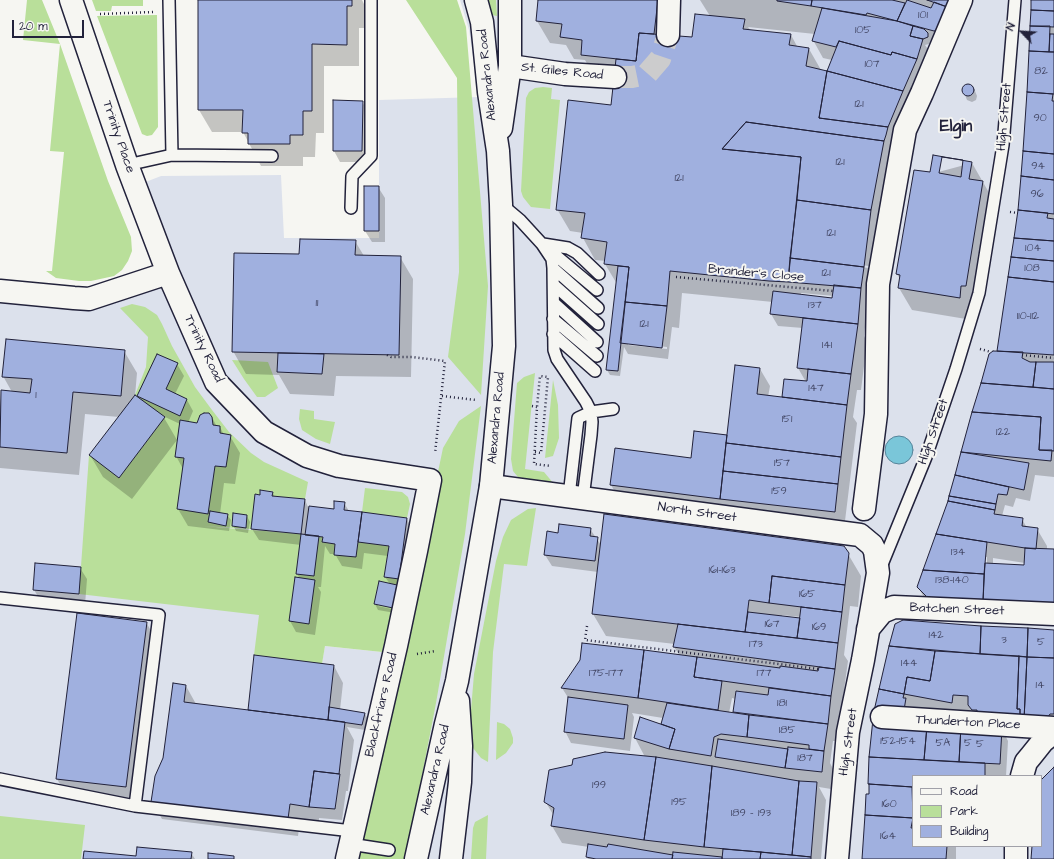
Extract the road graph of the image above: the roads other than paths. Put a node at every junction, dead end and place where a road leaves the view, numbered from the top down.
1 (169, 0) edge
2 (371, 0) edge
3 (476, 0) edge
4 (510, 0) edge
5 (669, 0) edge
6 (960, 0) edge
7 (1015, 0) edge
8 (73, 7) edge
9 (668, 35) tunnel mouth
10 (510, 66) junction
11 (615, 77) tunnel mouth
12 (498, 151) junction
13 (172, 155) junction
14 (272, 156) dead end
15 (127, 165) junction
16 (501, 204) junction
17 (351, 208) dead end
18 (542, 244) junction
19 (553, 268) junction
20 (168, 274) junction
21 (599, 274) dead end
22 (554, 285) junction
23 (0, 290) edge
24 (597, 290) dead end
25 (554, 303) junction
26 (598, 308) dead end
27 (553, 319) junction
28 (598, 324) dead end
29 (553, 334) junction
30 (597, 342) dead end
31 (597, 356) dead end
32 (596, 371) dead end
33 (591, 412) junction
34 (591, 435) junction
35 (491, 486) junction
36 (576, 497) junction
37 (864, 509) dead end
38 (416, 551) joint
39 (878, 573) junction
40 (0, 598) edge
41 (1054, 614) edge
42 (868, 629) junction
43 (458, 681) junction
44 (882, 718) dead end
45 (1054, 728) edge
46 (1054, 732) edge
47 (1022, 775) edge
48 (0, 778) edge
49 (135, 806) junction
50 (350, 845) edge
51 (1016, 847) edge
52 (389, 850) dead end
53 (416, 859) edge
54 (451, 859) edge
55 (837, 859) edge
56 (1016, 859) edge

1 - 13 lane
2 - 17 lane
3 - 12 main road, Alexandra Road
4 - 10 main road, Alexandra Road
5 - 9 main road
6 - 37 main road
7 - 39 lane, High Street
8 - 15 main road, Trinity Place
10 - 11 main road, St. Giles Road
10 - 12 main road, Alexandra Road
12 - 16 main road, Alexandra Road
13 - 14 lane
13 - 15 lane
15 - 20 main road, Trinity Place
16 - 18 lane
16 - 35 main road, Alexandra Road
18 - 19 lane
18 - 21 lane
18 - 24 lane
19 - 22 lane
19 - 26 lane
20 - 23 main road
20 - 38 main road, Trinity Road
22 - 25 lane
22 - 28 lane
25 - 27 lane
25 - 30 lane
27 - 29 lane
27 - 31 lane
29 - 32 lane
29 - 33 lane
33 - 34 lane
33 - 34 lane
33 - 36 lane
34 - 36 lane
35 - 36 main road, North Street
35 - 43 main road, Alexandra Road
36 - 39 main road, North Street
38 - 50 main road, Blackfriars Road
39 - 42 main road, High Street
40 - 49 lane
41 - 42 main road, Batchen Street
42 - 55 main road, High Street
43 - 53 main road, Alexandra Road
43 - 54 main road, Alexandra Road
44 - 45 main road, Thunderton Place
46 - 47 main road
48 - 49 lane
49 - 50 lane
50 - 52 lane
51 - 56 main road

